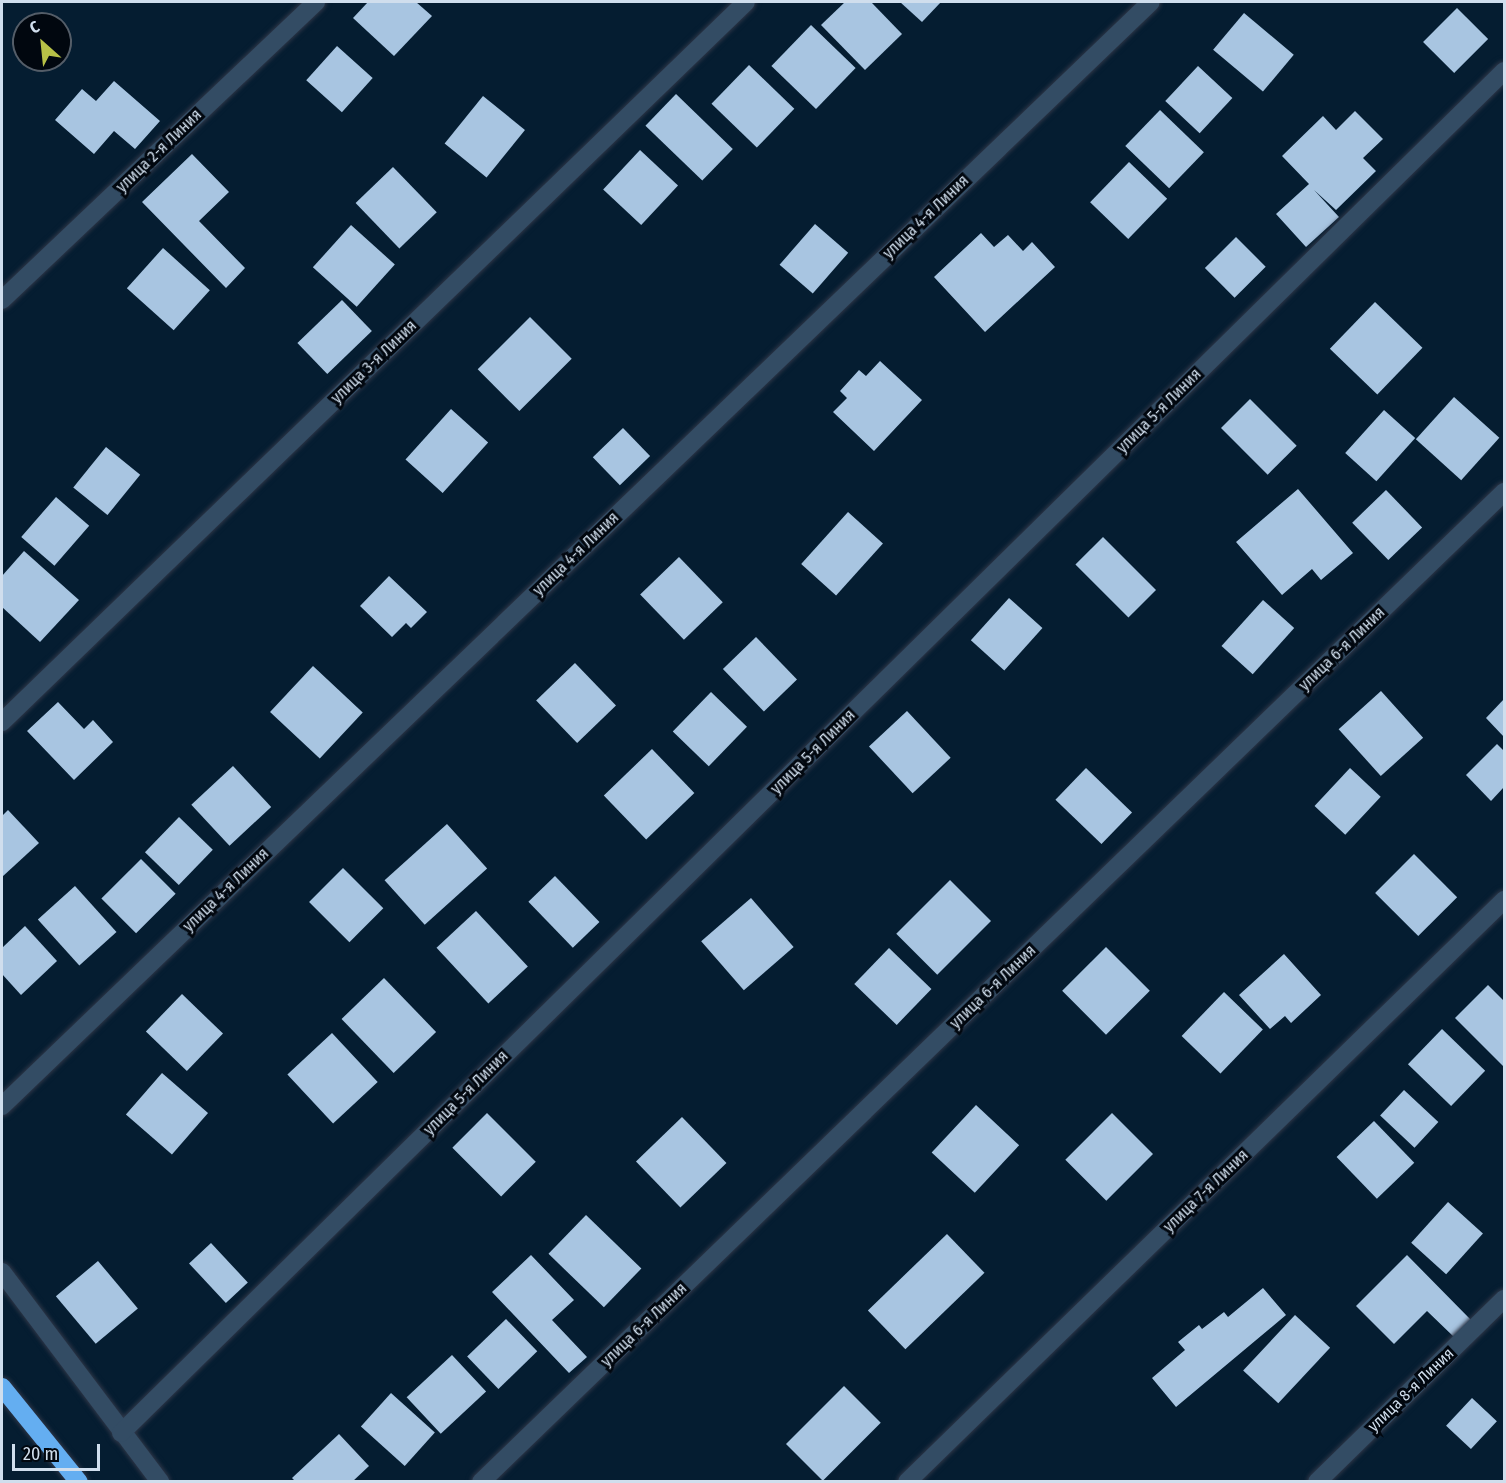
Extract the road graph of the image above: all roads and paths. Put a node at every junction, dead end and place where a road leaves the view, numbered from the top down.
1 (316, 2) edge
2 (746, 2) edge
3 (1151, 2) edge
4 (1504, 71) edge
5 (2, 300) edge
6 (1504, 492) edge
7 (2, 722) edge
8 (1504, 900) edge
9 (2, 1106) edge
10 (2, 1272) edge
11 (1504, 1299) edge
12 (2, 1386) edge
13 (121, 1433) junction
14 (79, 1482) edge
15 (160, 1482) edge
16 (481, 1482) edge
17 (907, 1482) edge
18 (1317, 1482) edge

1 - 5 street, улица 2-я Линия
2 - 7 street, улица 3-я Линия
3 - 9 street, улица 4-я Линия
4 - 13 street, улица 5-я Линия
6 - 16 street, улица 6-я Линия
8 - 17 street, улица 7-я Линия
10 - 13 street
11 - 18 street, улица 8-я Линия
12 - 14 highway
13 - 15 street

